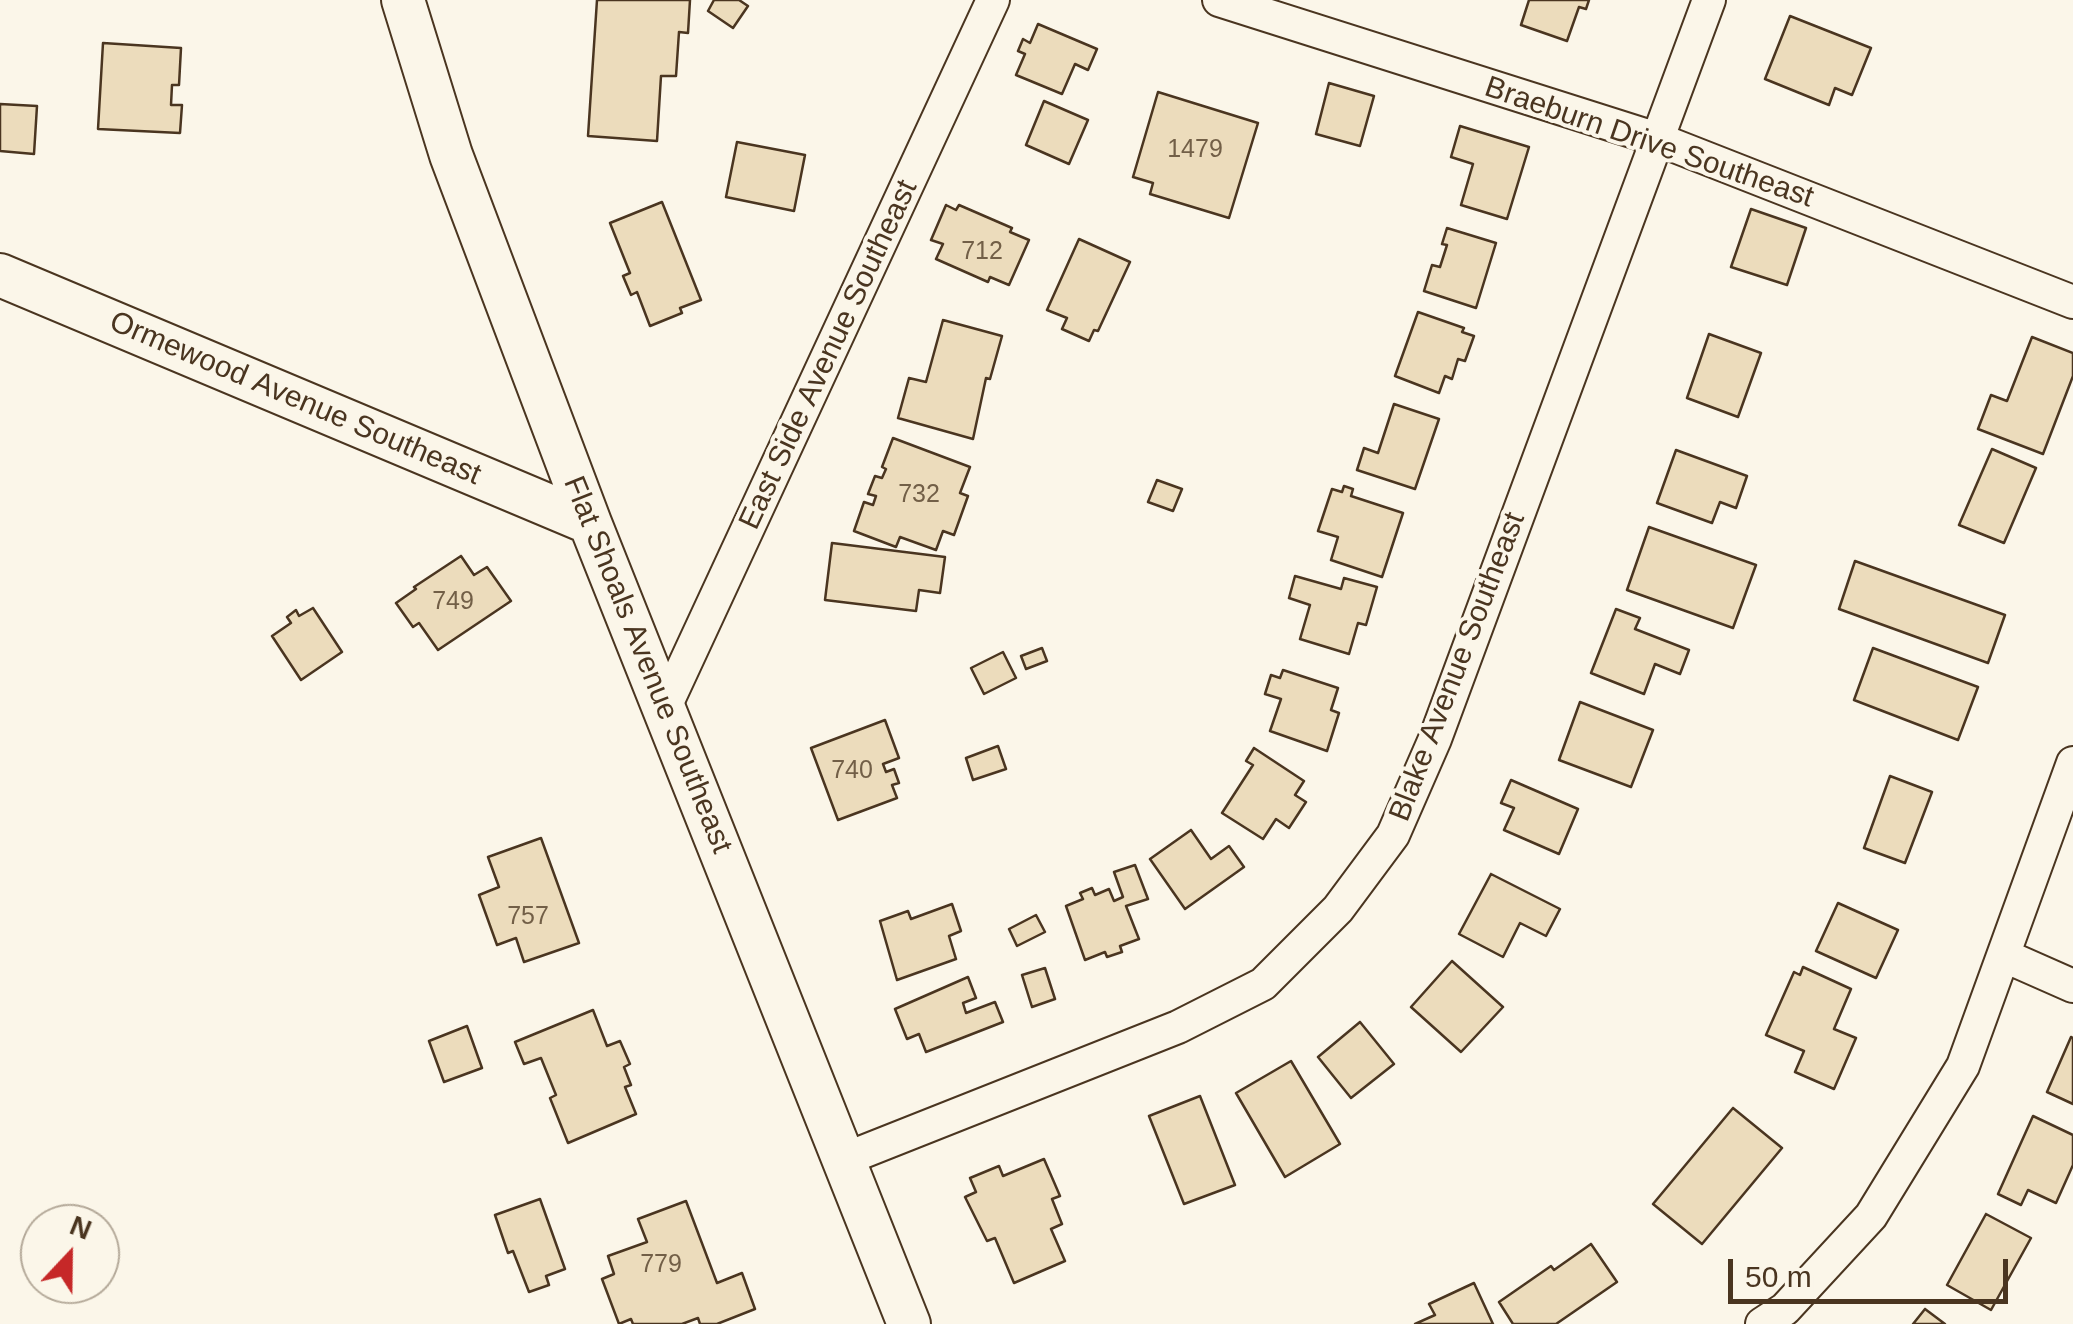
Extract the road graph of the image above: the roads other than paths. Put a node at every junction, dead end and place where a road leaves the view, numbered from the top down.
1 (403, 0) edge
2 (993, 0) edge
3 (1219, 0) edge
4 (1709, 0) edge
5 (1657, 139) junction
6 (0, 276) edge
7 (2073, 302) edge
8 (590, 523) junction
9 (664, 709) junction
10 (2073, 763) edge
11 (2006, 956) junction
12 (2073, 986) edge
13 (845, 1159) junction
14 (909, 1324) edge
15 (1762, 1324) edge

1 - 8 street, Flat Shoals Avenue Southeast
2 - 9 street, East Side Avenue Southeast
3 - 5 street, Braeburn Drive Southeast
4 - 5 street, Blake Avenue Southeast
5 - 7 street, Braeburn Drive Southeast
5 - 13 street, Blake Avenue Southeast
6 - 8 street, Ormewood Avenue Southeast
8 - 9 street, Flat Shoals Avenue Southeast
9 - 13 street, Flat Shoals Avenue Southeast
10 - 11 street
11 - 12 street
11 - 15 street
13 - 14 street, Flat Shoals Avenue Southeast

